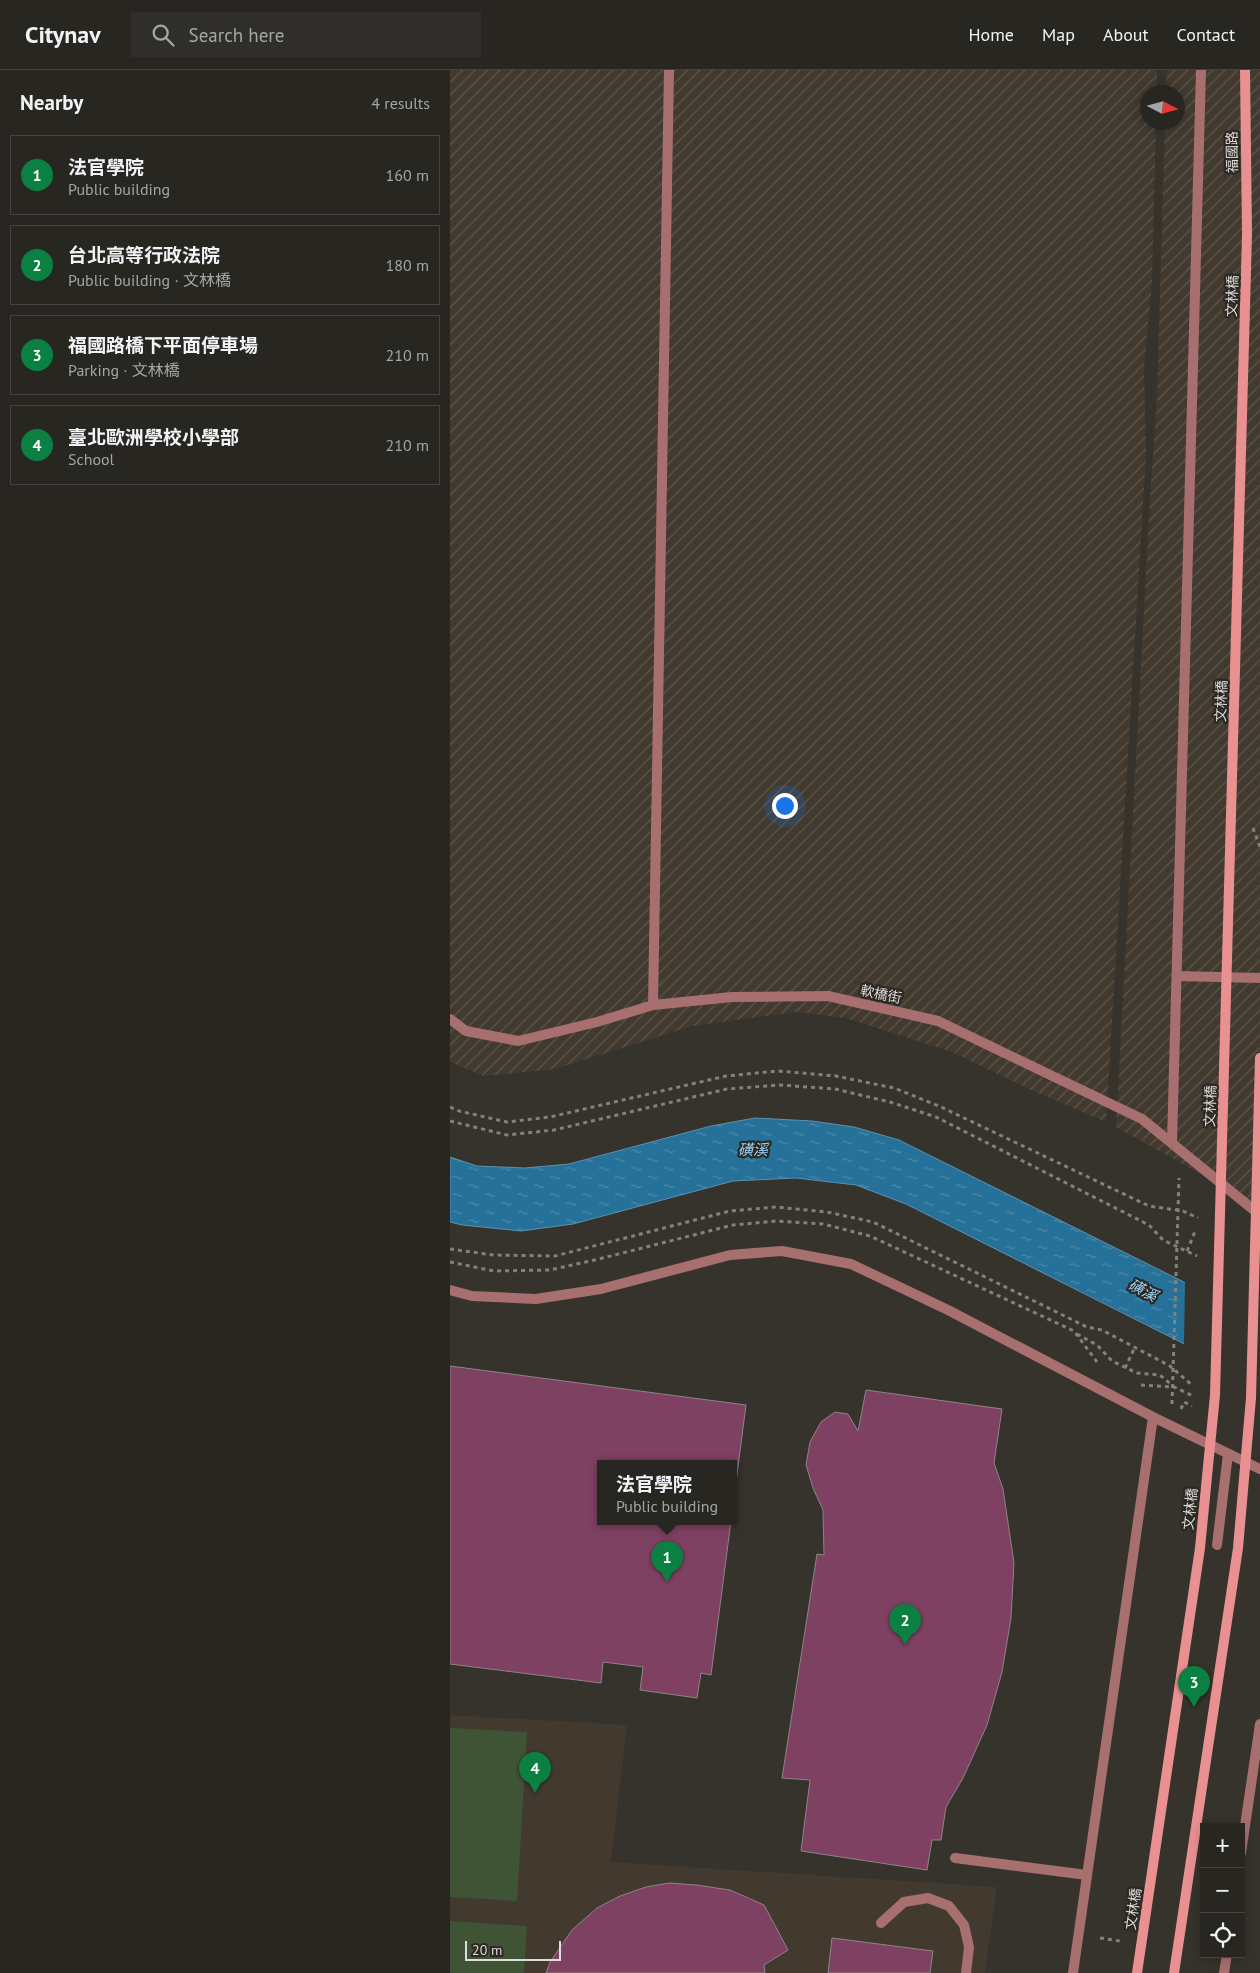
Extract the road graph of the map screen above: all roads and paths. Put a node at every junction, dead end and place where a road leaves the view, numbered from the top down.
1 (669, 70) edge
2 (1201, 70) edge
3 (1245, 70) edge
4 (1247, 234) joint
5 (1177, 976) junction
6 (1260, 978) edge
7 (653, 1005) junction
8 (450, 1018) edge
9 (1260, 1058) edge
10 (450, 1107) edge
11 (450, 1121) edge
12 (1172, 1143) junction
13 (1179, 1173) dead end
14 (1260, 1215) edge
15 (1201, 1219) dead end
16 (1197, 1227) dead end
17 (1187, 1251) junction
18 (1202, 1258) dead end
19 (450, 1290) edge
20 (1074, 1332) dead end
21 (1135, 1347) dead end
22 (1125, 1368) junction
23 (1174, 1387) dead end
24 (1172, 1410) dead end
25 (1153, 1417) junction
26 (1228, 1454) junction
27 (1260, 1469) edge
28 (1217, 1545) dead end
29 (1260, 1724) edge
30 (1245, 1826) edge
31 (955, 1858) dead end
32 (1087, 1875) junction
33 (881, 1923) dead end
34 (1226, 1958) edge
35 (966, 1973) edge
36 (1073, 1973) edge
37 (1137, 1973) edge
38 (1174, 1973) edge
39 (1224, 1973) edge

1 - 7 street
2 - 5 street
3 - 4 street, 福國路
4 - 37 street, 文林橋
5 - 6 street
5 - 12 street
7 - 8 street, 軟橋街
7 - 12 street, 軟橋街
9 - 38 street
10 - 15 path
11 - 17 path
12 - 14 street, 軟橋街
13 - 24 path
16 - 17 path
17 - 18 path
19 - 25 street
20 - 22 path
21 - 22 path
22 - 23 path
25 - 26 street
25 - 32 street
26 - 27 street
26 - 28 street
29 - 30 street
31 - 32 street
32 - 36 street
33 - 35 street
34 - 39 street

